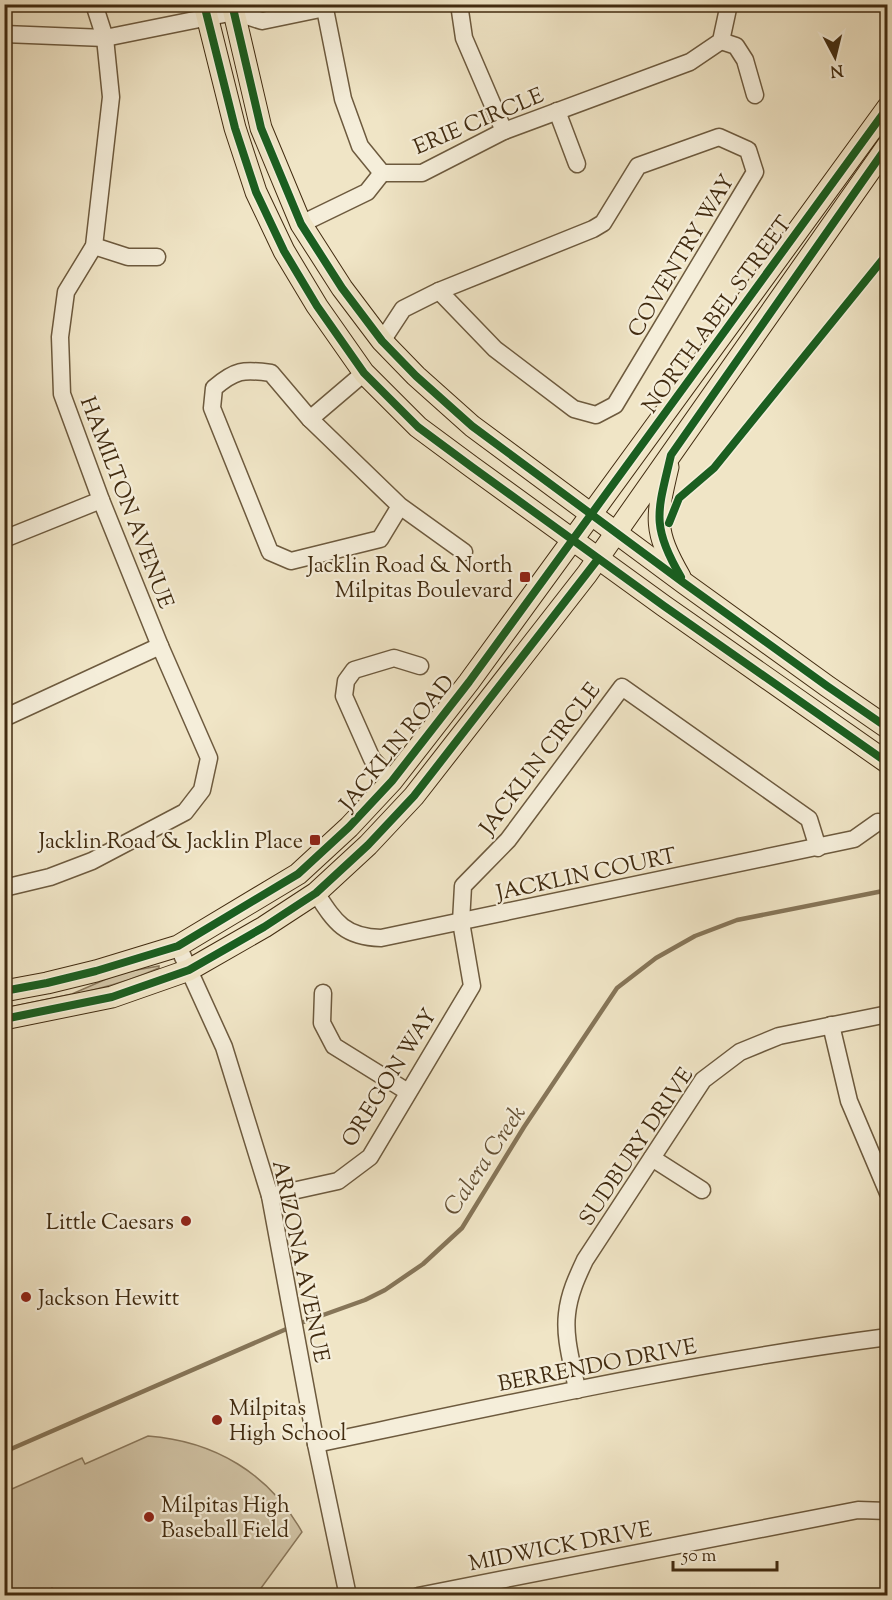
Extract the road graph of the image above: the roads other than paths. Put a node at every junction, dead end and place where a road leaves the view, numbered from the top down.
1 (94, 4) edge
2 (459, 4) edge
3 (729, 4) edge
4 (324, 6) edge
5 (236, 7) edge
6 (206, 11) edge
7 (4, 34) edge
8 (105, 38) junction
9 (721, 41) junction
10 (755, 95) dead end
11 (886, 109) edge
12 (557, 111) junction
13 (504, 131) junction
14 (888, 145) edge
15 (577, 164) dead end
16 (382, 173) junction
17 (301, 224) junction
18 (94, 246) junction
19 (157, 257) dead end
20 (439, 291) junction
21 (382, 341) junction
22 (364, 373) junction
23 (310, 419) junction
24 (671, 455) junction
25 (101, 500) junction
26 (400, 506) junction
27 (591, 514) junction
28 (617, 533) junction
29 (4, 539) edge
30 (572, 541) junction
31 (464, 552) dead end
32 (598, 559) junction
33 (684, 583) junction
34 (160, 646) junction
35 (420, 666) dead end
36 (4, 718) edge
37 (888, 728) edge
38 (888, 763) edge
39 (392, 782) junction
40 (878, 822) dead end
41 (818, 848) junction
42 (4, 888) edge
43 (316, 893) junction
44 (461, 922) junction
45 (178, 946) junction
46 (189, 970) junction
47 (4, 991) edge
48 (323, 993) dead end
49 (888, 1014) edge
50 (4, 1019) edge
51 (831, 1025) junction
52 (408, 1092) junction
53 (652, 1158) junction
54 (702, 1190) dead end
55 (888, 1193) edge
56 (270, 1196) junction
57 (888, 1336) edge
58 (577, 1390) junction
59 (316, 1444) junction
60 (888, 1511) edge
61 (348, 1596) edge
62 (418, 1596) edge

1 - 8 street, HAMILTON AVENUE
2 - 13 street
3 - 9 street
4 - 5 street
4 - 16 street
5 - 6 street
5 - 17 main road
6 - 8 street
6 - 22 main road
7 - 8 street
8 - 18 street, HAMILTON AVENUE
9 - 10 street
9 - 12 street, ERIE CIRCLE
11 - 27 main road, NORTH ABEL STREET
12 - 13 street, ERIE CIRCLE
12 - 15 street
13 - 16 street, ERIE CIRCLE
14 - 24 main road, NORTH ABEL STREET
16 - 17 street
17 - 21 main road
18 - 19 street
18 - 25 street, HAMILTON AVENUE
20 - 20 street, COVENTRY WAY
20 - 21 street, COVENTRY WAY
21 - 27 main road
22 - 23 street
22 - 30 main road
23 - 26 street
23 - 26 street
24 - 28 main road, NORTH ABEL STREET
24 - 33 main road
25 - 29 street
25 - 34 street, HAMILTON AVENUE
26 - 31 street
27 - 28 main road
27 - 30 main road, NORTH ABEL STREET
28 - 32 main road, NORTH ABEL STREET
28 - 33 main road
30 - 32 main road
30 - 39 main road, JACKLIN ROAD
32 - 38 main road
32 - 43 main road, JACKLIN ROAD
33 - 37 main road
34 - 36 street
34 - 42 street, HAMILTON AVENUE
35 - 39 street
39 - 45 main road, JACKLIN ROAD
40 - 41 street, JACKLIN COURT
41 - 44 street, JACKLIN COURT
41 - 44 street, JACKLIN CIRCLE
43 - 44 street, JACKLIN COURT
43 - 46 main road, JACKLIN ROAD
44 - 52 street, OREGON WAY
45 - 46 street, ARIZONA AVENUE
45 - 47 main road, JACKLIN ROAD
46 - 50 main road, JACKLIN ROAD
46 - 56 street, ARIZONA AVENUE
48 - 52 street
49 - 51 street, SUDBURY DRIVE
51 - 53 street, SUDBURY DRIVE
51 - 55 street
52 - 56 street, OREGON WAY
53 - 54 street
53 - 58 street, SUDBURY DRIVE
56 - 59 street, ARIZONA AVENUE
57 - 58 street, BERRENDO DRIVE
58 - 59 street, BERRENDO DRIVE
59 - 61 street, ARIZONA AVENUE
60 - 62 street, MIDWICK DRIVE

